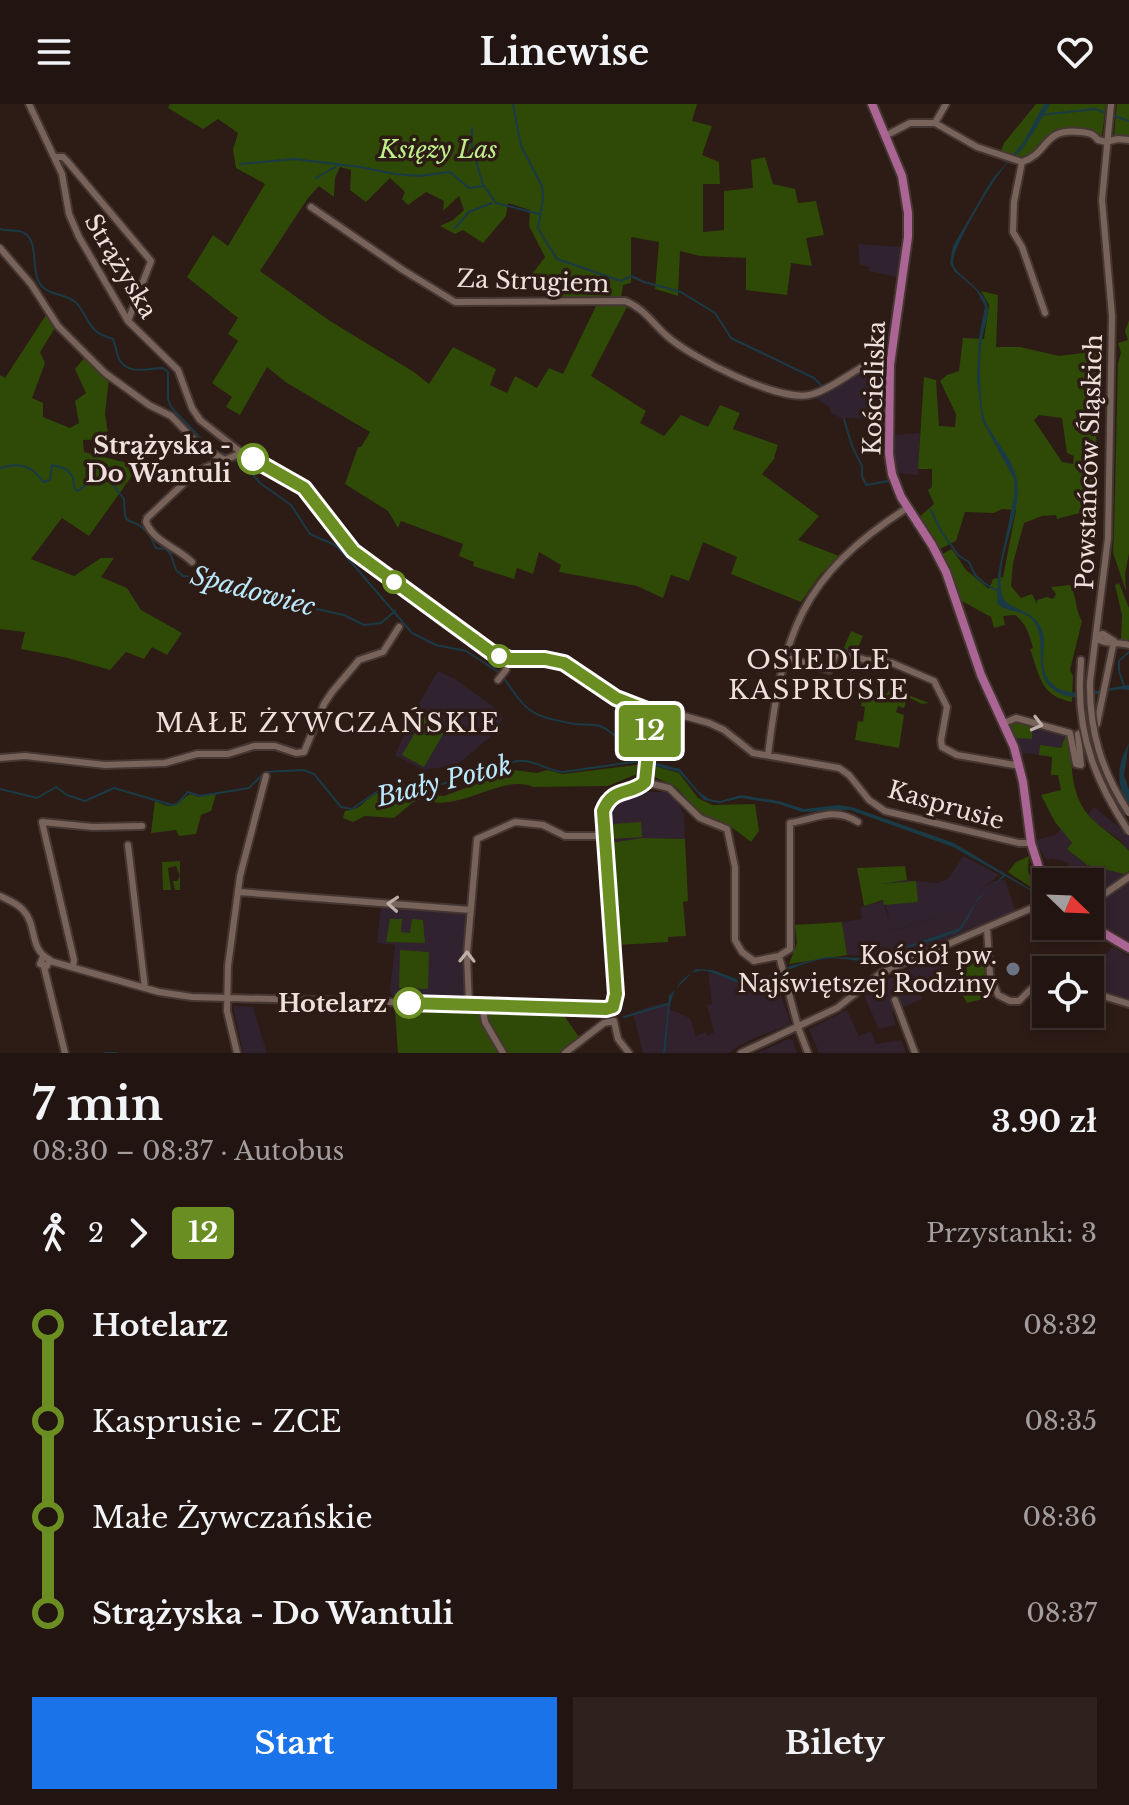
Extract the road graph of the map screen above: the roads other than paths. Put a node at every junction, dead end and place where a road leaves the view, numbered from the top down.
1 (29, 104) edge
2 (872, 104) edge
3 (946, 104) edge
4 (1111, 104) edge
5 (935, 123) junction
6 (885, 136) junction
7 (1107, 139) junction
8 (1129, 140) edge
9 (55, 157) junction
10 (1020, 162) junction
11 (311, 207) dead end
12 (0, 248) edge
13 (1045, 313) dead end
14 (128, 321) junction
15 (890, 373) junction
16 (242, 453) junction
17 (228, 458) junction
18 (907, 508) junction
19 (353, 551) joint
20 (192, 562) dead end
21 (399, 627) dead end
22 (1096, 636) junction
23 (1114, 641) junction
24 (1129, 645) edge
25 (785, 657) junction
26 (1081, 660) dead end
27 (506, 670) dead end
28 (498, 680) dead end
29 (652, 712) junction
30 (1004, 723) junction
31 (768, 755) junction
32 (0, 758) edge
33 (1020, 766) junction
34 (266, 776) dead end
35 (644, 782) junction
36 (1129, 813) edge
37 (858, 822) dead end
38 (142, 826) dead end
39 (1129, 832) edge
40 (604, 836) junction
41 (1031, 843) junction
42 (128, 845) dead end
43 (1039, 868) edge
44 (1129, 877) edge
45 (239, 892) junction
46 (1104, 894) edge
47 (0, 896) edge
48 (1032, 908) edge
49 (471, 910) junction
50 (987, 928) junction
51 (1104, 933) edge
52 (1129, 948) edge
53 (779, 956) junction
54 (47, 964) junction
55 (73, 966) junction
56 (145, 988) junction
57 (1032, 989) edge
58 (1104, 996) edge
59 (226, 999) junction
60 (895, 1000) dead end
61 (1129, 1004) edge
62 (469, 1005) junction
63 (611, 1008) junction
64 (483, 1011) dead end
65 (611, 1022) junction
66 (798, 1027) junction
67 (65, 1053) edge
68 (237, 1053) edge
69 (503, 1053) edge
70 (565, 1053) edge
71 (632, 1053) edge
72 (741, 1053) edge
73 (808, 1053) edge
74 (915, 1053) edge

1 - 9 street, Strążyska
2 - 6 main road, Kościeliska
3 - 5 street
4 - 7 street, Powstańców Śląskich
5 - 6 street
5 - 10 street
6 - 15 main road, Kościeliska
7 - 8 street
7 - 10 street
7 - 22 street, Powstańców Śląskich
9 - 14 street, Strążyska
9 - 14 street
10 - 13 street
11 - 15 street, Za Strugiem
12 - 17 street
14 - 16 street, Strążyska
15 - 18 main road, Kościeliska
16 - 17 street
16 - 19 street, Strążyska
17 - 20 street
18 - 25 street
18 - 30 main road, Kościeliska
19 - 29 street, Kasprusie
21 - 32 street
22 - 23 street
22 - 36 street, Powstańców Śląskich, bridge
23 - 24 street
30 -> 23 street
25 - 31 street
25 - 33 street
26 - 39 street, bridge
27 - 28 street
29 - 31 street, Kasprusie
29 - 35 street
30 - 33 main road, Kościeliska
31 - 41 street, Kasprusie
33 - 41 main road, Kościeliska
34 - 45 street
35 - 40 street
35 - 53 street
37 - 53 street
38 - 55 street
40 - 49 street
40 - 63 street
41 - 43 main road, Kościeliska
42 - 56 street
44 - 46 street
49 -> 45 street
45 - 59 street
47 - 54 street
48 - 50 street
62 -> 49 street
50 - 57 street
50 - 66 street
51 - 52 main road
53 - 66 street
54 - 55 street
54 - 67 street
55 - 56 street
56 - 59 street
58 - 61 street
59 - 62 street
59 - 68 street
60 - 74 street
62 - 63 street
63 - 65 street
64 - 69 street
65 - 70 street
65 - 71 street
66 - 72 street
66 - 73 street

